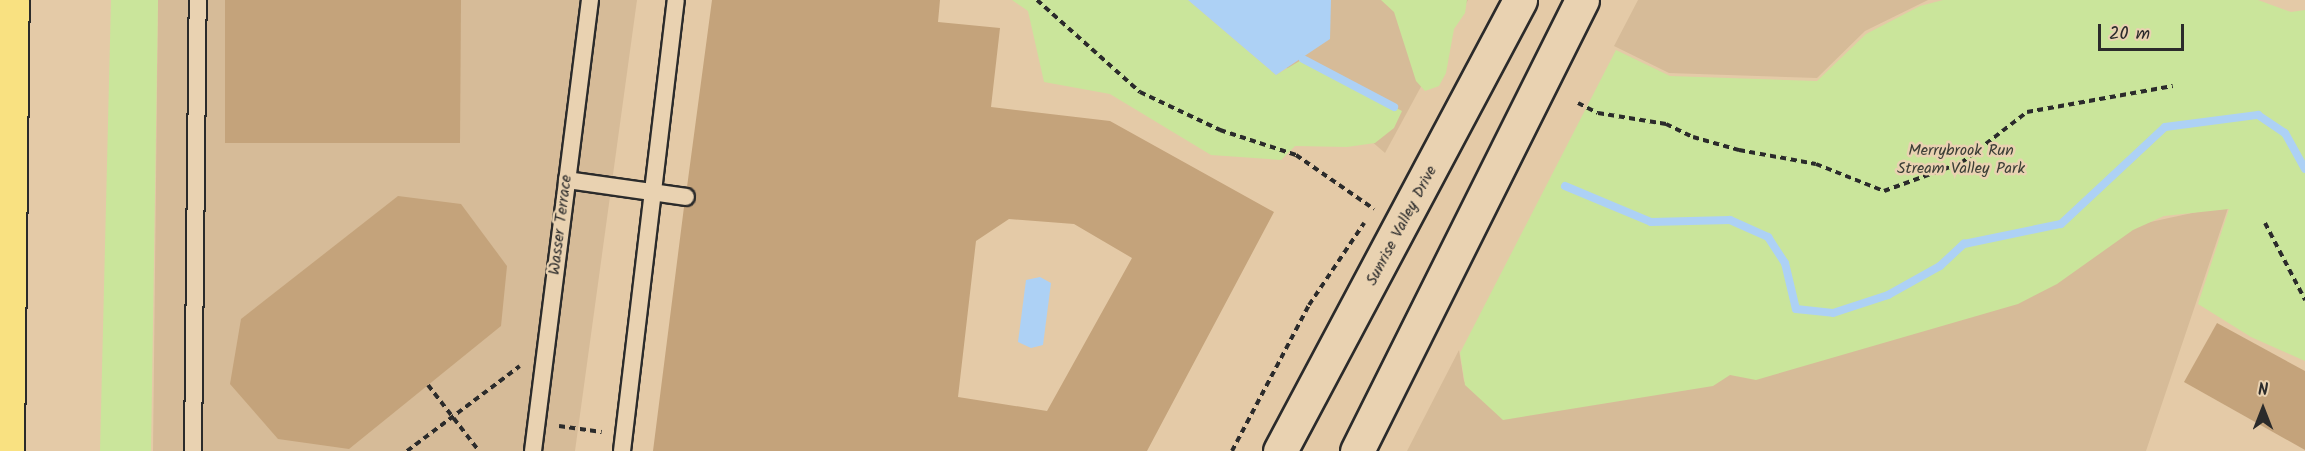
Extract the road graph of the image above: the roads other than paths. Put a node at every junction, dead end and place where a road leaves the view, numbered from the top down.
1 (12, 0) edge
2 (198, 0) edge
3 (590, 0) edge
4 (676, 0) edge
5 (1520, 0) edge
6 (1582, 0) edge
7 (567, 180) junction
8 (653, 192) junction
9 (686, 197) dead end
10 (623, 444) edge
11 (7, 451) edge
12 (193, 451) edge
13 (532, 451) edge
14 (1280, 451) edge
15 (1357, 451) edge

1 - 11 highway
2 - 12 lane
3 - 7 lane, Wasser Terrace
4 - 8 lane
5 - 14 main road, Sunrise Valley Drive
6 - 15 main road
7 - 8 lane
7 - 13 lane, Wasser Terrace
8 - 9 lane
8 - 10 lane

